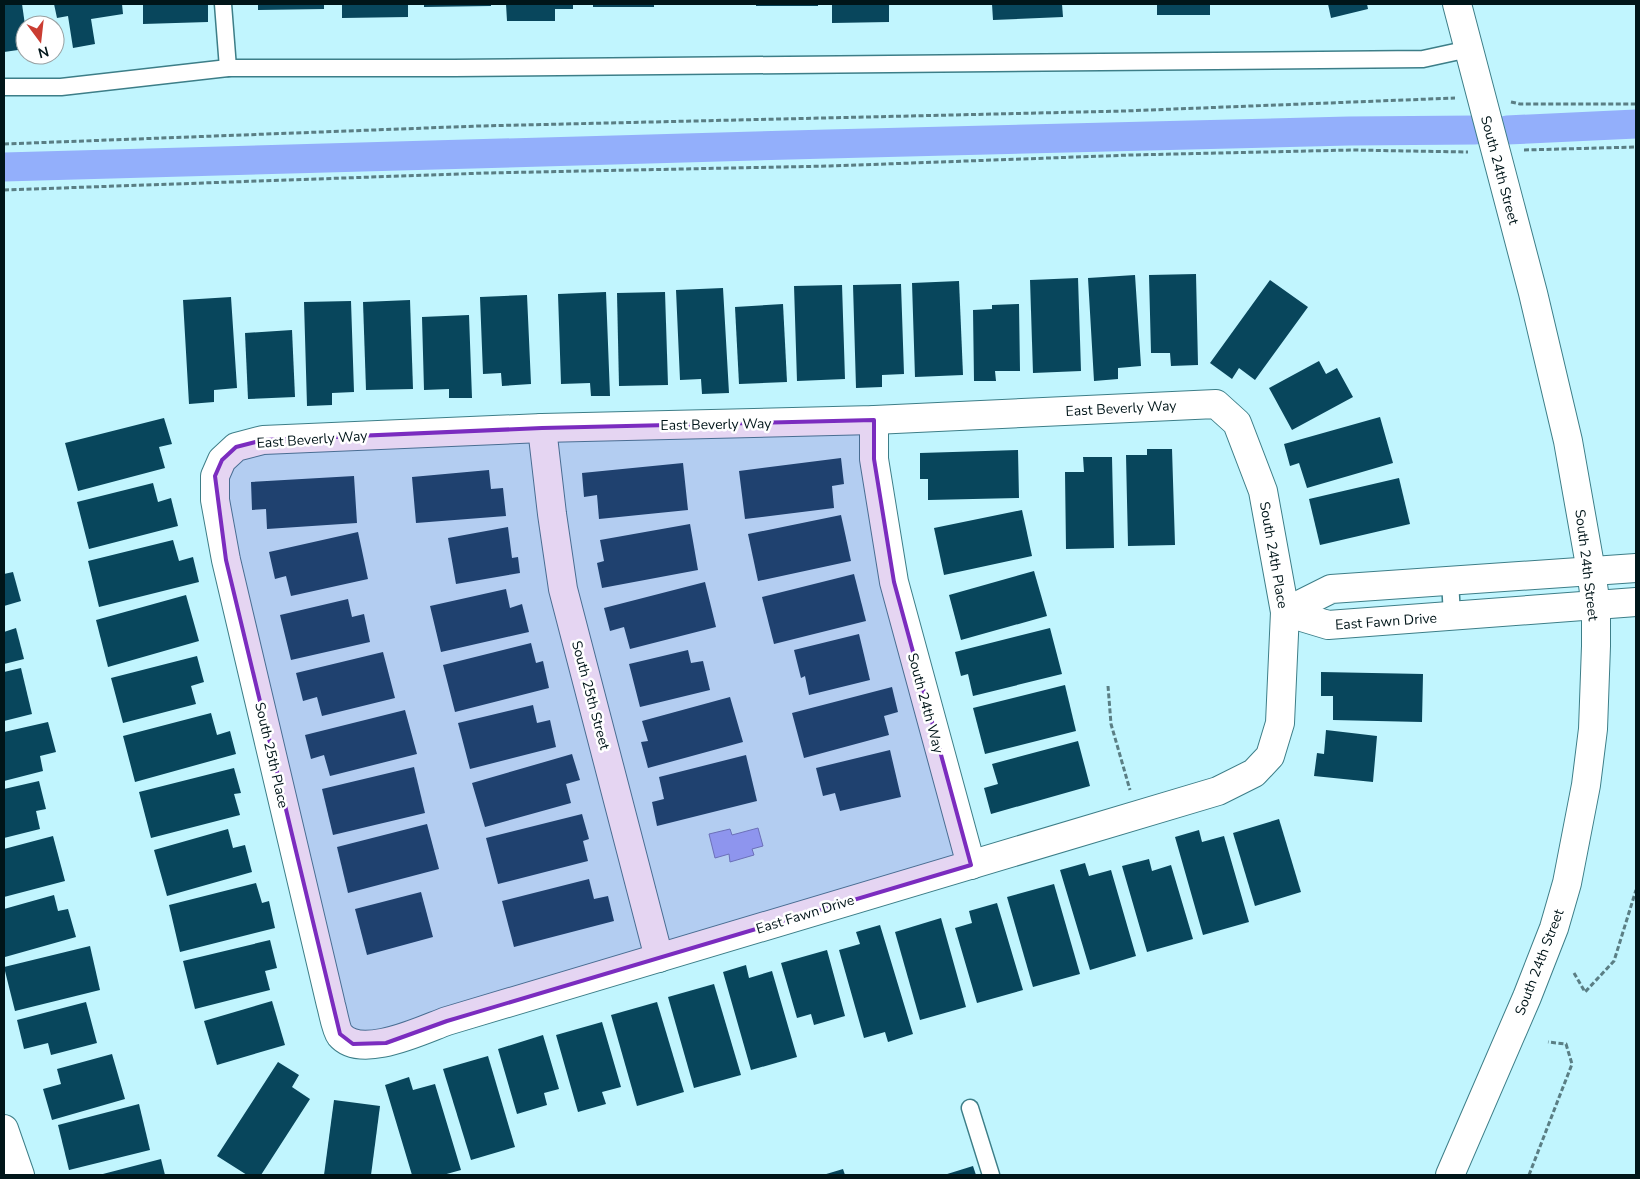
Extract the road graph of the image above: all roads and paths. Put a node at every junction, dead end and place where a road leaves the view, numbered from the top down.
1 (223, 4) edge
2 (1457, 4) edge
3 (1469, 49) junction
4 (228, 68) junction
5 (4, 87) edge
6 (1636, 104) edge
7 (1483, 106) junction
8 (4, 144) edge
9 (1494, 147) junction
10 (1636, 147) edge
11 (4, 190) edge
12 (1216, 404) joint
13 (874, 420) junction
14 (542, 428) junction
15 (222, 460) joint
16 (1636, 568) edge
17 (1591, 571) junction
18 (1450, 580) junction
19 (1636, 602) edge
20 (1596, 606) junction
21 (1285, 612) junction
22 (1452, 616) junction
23 (1108, 686) dead end
24 (1254, 772) joint
25 (1131, 793) dead end
26 (970, 865) junction
27 (1636, 890) edge
28 (659, 958) junction
29 (1574, 973) dead end
30 (1548, 1042) dead end
31 (353, 1044) joint
32 (970, 1108) dead end
33 (4, 1134) edge
34 (20, 1175) edge
35 (991, 1175) edge
36 (1450, 1175) edge
37 (1529, 1175) edge

1 - 4 lane
2 - 3 street, South 24th Street
3 - 4 lane
3 - 7 street, South 24th Street
4 - 5 lane
6 - 7 path
7 - 8 path
7 - 9 street, South 24th Street
9 - 10 path
9 - 11 path
9 - 17 street, South 24th Street
12 - 13 street, East Beverly Way
12 - 21 street, South 24th Place
13 - 14 street, East Beverly Way
13 - 26 street, South 24th Way
14 - 15 street, East Beverly Way
14 - 28 street, South 25th Street
15 - 31 street, South 25th Place
16 - 17 street
17 - 18 street
17 - 20 street, South 24th Street
18 - 21 street
18 - 22 lane
19 - 20 street, East Fawn Drive
20 - 22 street, East Fawn Drive
20 - 36 street, South 24th Street
21 - 22 street, East Fawn Drive
21 - 24 street, South 24th Place
23 - 25 path
24 - 26 street, East Fawn Drive
26 - 28 street, East Fawn Drive
27 - 29 path
28 - 31 street, East Fawn Drive
30 - 37 path
32 - 35 lane
33 - 34 street

